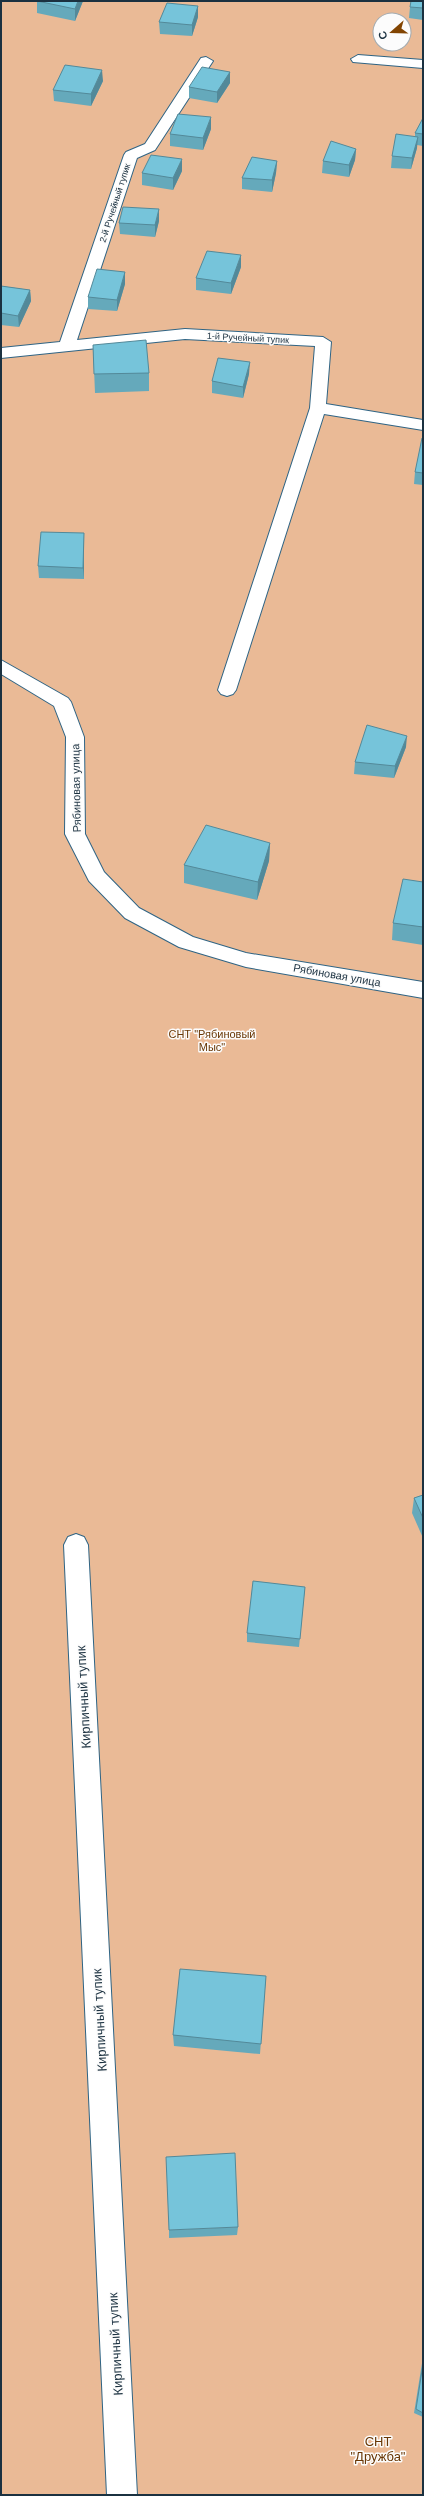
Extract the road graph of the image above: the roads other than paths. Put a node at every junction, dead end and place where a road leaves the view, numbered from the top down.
1 (358, 59) dead end
2 (206, 61) dead end
3 (423, 64) edge
4 (67, 346) junction
5 (1, 353) edge
6 (318, 408) junction
7 (423, 425) edge
8 (1, 666) edge
9 (227, 690) dead end
10 (423, 990) edge
11 (76, 1546) dead end
12 (122, 2495) edge

1 - 3 lane
2 - 4 lane, 2-й Ручейный тупик
4 - 5 lane, 1-й Ручейный тупик
4 - 6 lane, 1-й Ручейный тупик
6 - 7 lane
6 - 9 lane
8 - 10 lane, Рябиновая улица
11 - 12 lane, Кирпичный тупик

